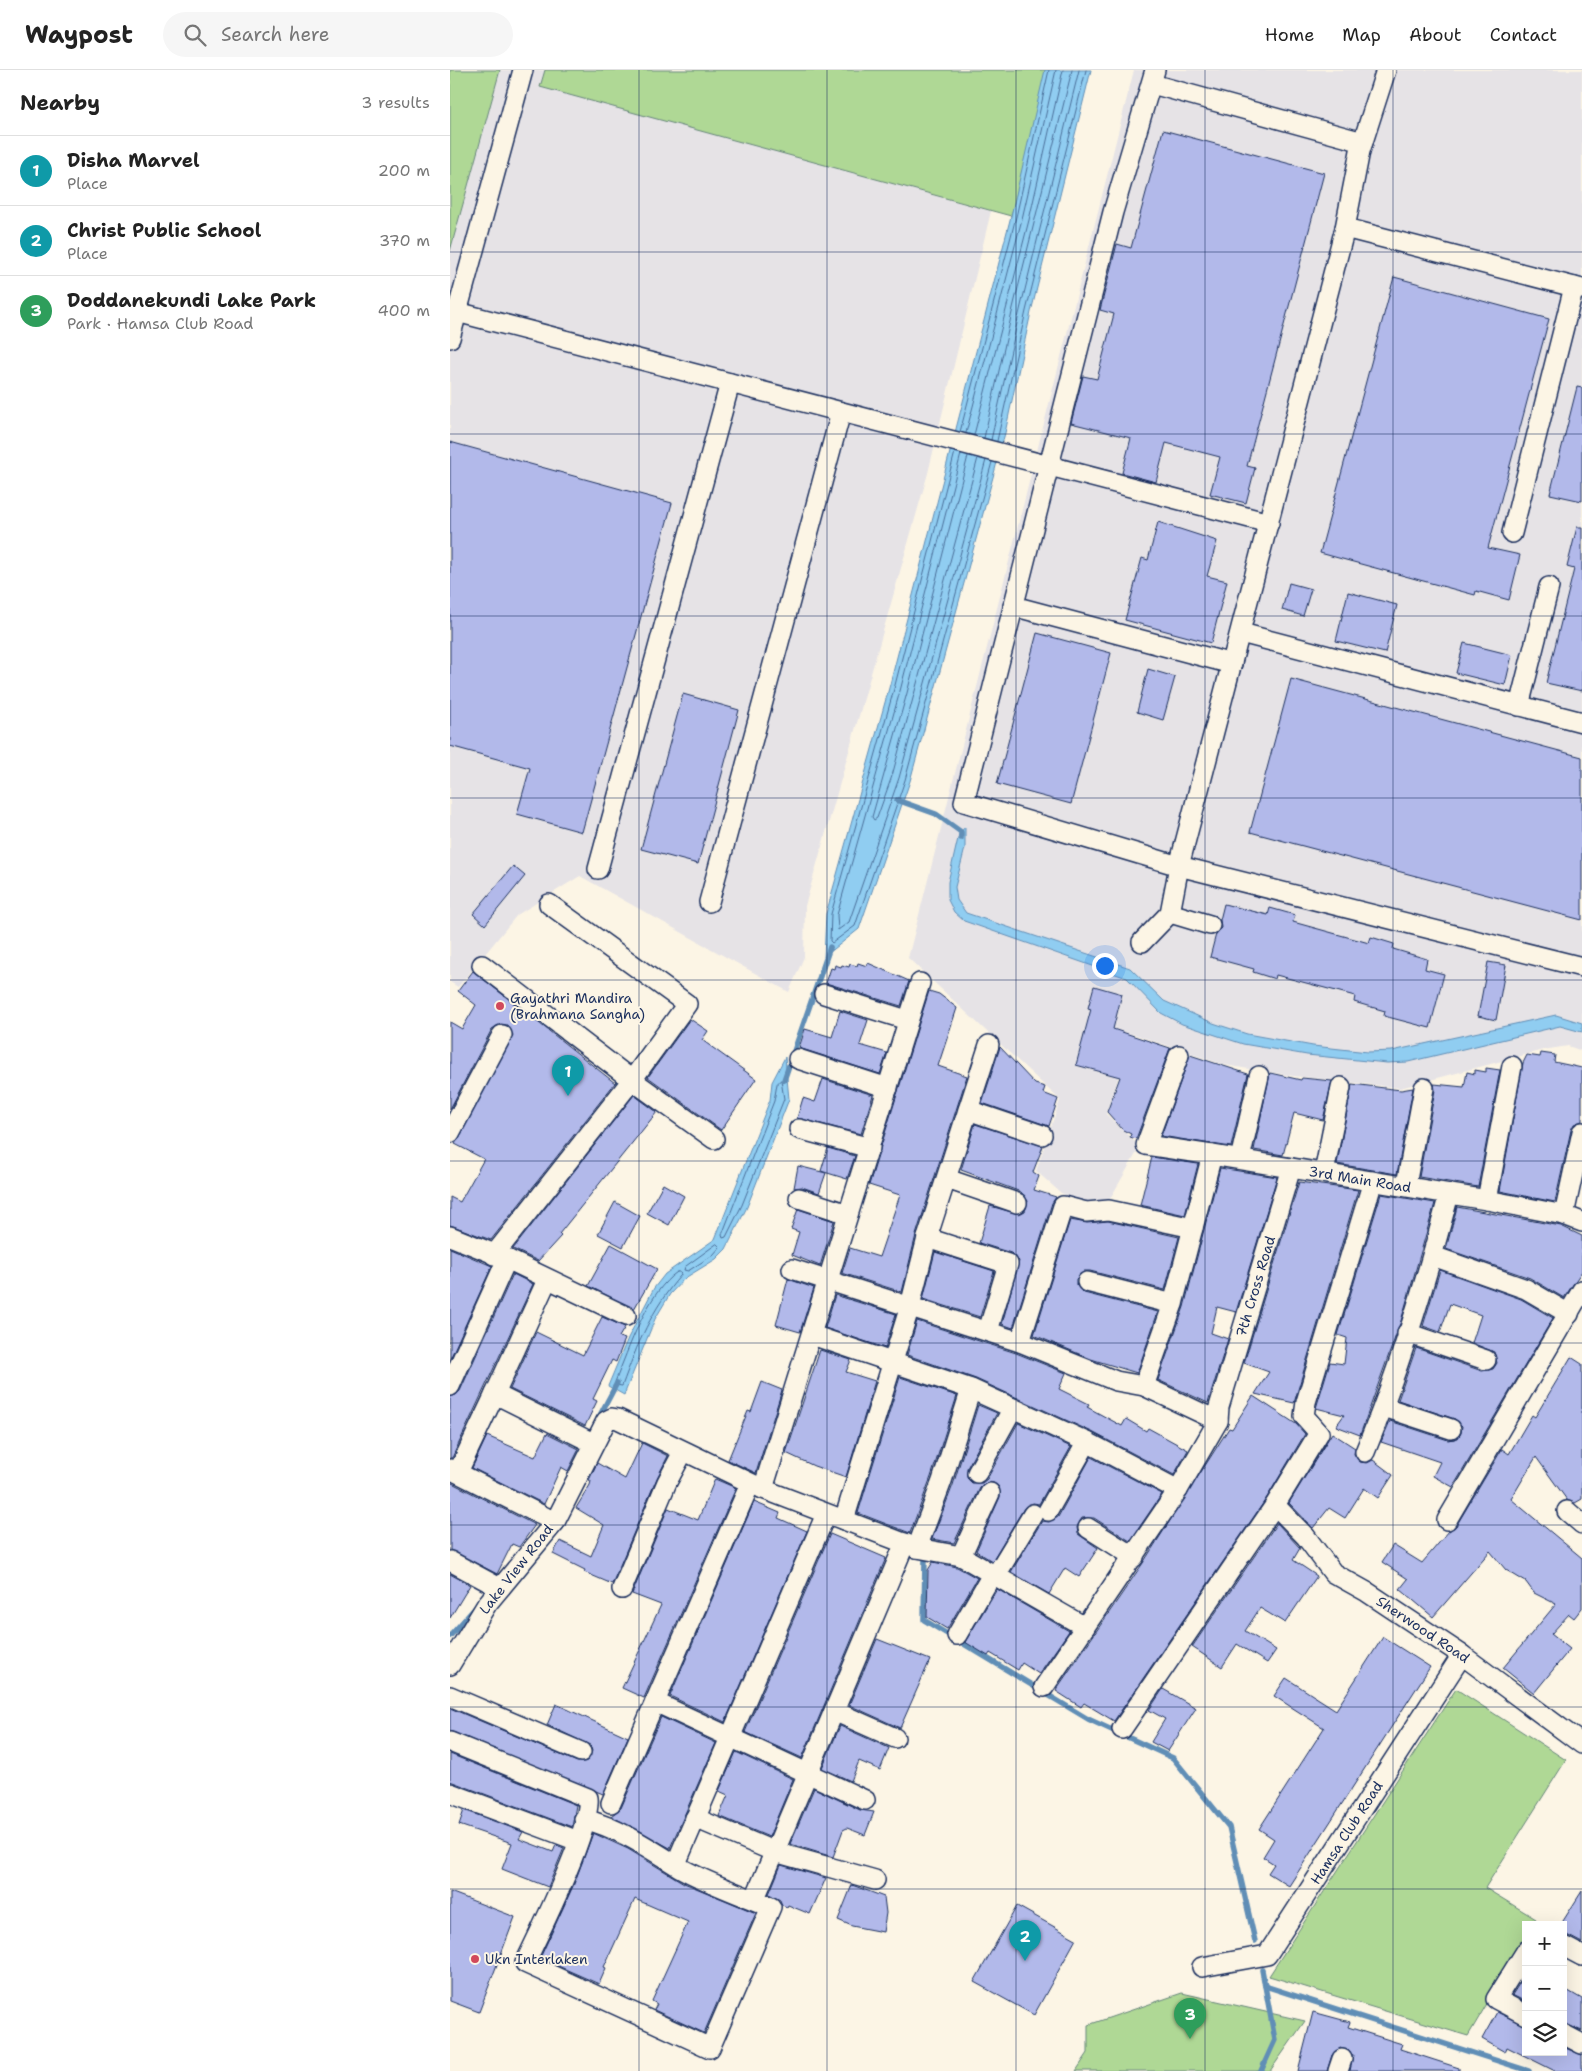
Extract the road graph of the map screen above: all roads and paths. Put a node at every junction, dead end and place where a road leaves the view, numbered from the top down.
1 (523, 70) edge
2 (1386, 70) edge
3 (1153, 77) edge
4 (1363, 142) junction
5 (1346, 228) junction
6 (1578, 288) edge
7 (457, 312) junction
8 (450, 338) edge
9 (730, 383) junction
10 (841, 412) junction
11 (1049, 466) junction
12 (1269, 523) junction
13 (1512, 532) dead end
14 (1549, 587) dead end
15 (1014, 606) junction
16 (1240, 633) junction
17 (1232, 664) junction
18 (1519, 706) junction
19 (1582, 722) edge
20 (1179, 866) junction
21 (598, 869) dead end
22 (709, 902) dead end
23 (550, 904) dead end
24 (1170, 913) junction
25 (1210, 925) dead end
26 (1142, 942) dead end
27 (482, 965) dead end
28 (1582, 967) edge
29 (920, 983) dead end
30 (824, 994) dead end
31 (908, 1020) junction
32 (502, 1035) dead end
33 (989, 1045) dead end
34 (1179, 1055) dead end
35 (798, 1060) dead end
36 (1512, 1066) dead end
37 (1259, 1076) dead end
38 (632, 1080) junction
39 (1341, 1087) dead end
40 (888, 1088) junction
41 (1424, 1088) dead end
42 (968, 1110) junction
43 (799, 1129) dead end
44 (1582, 1132) edge
45 (450, 1133) edge
46 (1042, 1135) dead end
47 (714, 1139) dead end
48 (870, 1148) junction
49 (1212, 1155) junction
50 (1240, 1159) junction
51 (1291, 1168) junction
52 (1324, 1173) junction
53 (947, 1179) junction
54 (1373, 1181) junction
55 (1406, 1186) junction
56 (1449, 1194) junction
57 (799, 1198) dead end
58 (1487, 1200) junction
59 (1017, 1203) dead end
60 (848, 1214) junction
61 (1564, 1214) junction
62 (1582, 1222) edge
63 (1193, 1228) junction
64 (450, 1236) edge
65 (927, 1238) junction
66 (1433, 1256) junction
67 (500, 1257) junction
68 (792, 1268) dead end
69 (829, 1279) junction
70 (547, 1280) junction
71 (1087, 1282) dead end
72 (1582, 1290) edge
73 (1173, 1304) junction
74 (910, 1306) junction
75 (1569, 1314) junction
76 (626, 1316) dead end
77 (988, 1331) junction
78 (1407, 1333) junction
79 (812, 1335) junction
80 (1020, 1342) junction
81 (1486, 1360) dead end
82 (892, 1362) junction
83 (450, 1386) edge
84 (1144, 1386) junction
85 (971, 1389) junction
86 (495, 1394) junction
87 (1384, 1407) junction
88 (1013, 1408) junction
89 (1219, 1414) junction
90 (1451, 1429) dead end
91 (587, 1440) dead end
92 (1087, 1442) junction
93 (683, 1452) junction
94 (1365, 1452) dead end
95 (454, 1470) edge
96 (977, 1473) dead end
97 (756, 1486) junction
98 (1178, 1490) junction
99 (990, 1493) dead end
100 (1274, 1505) junction
101 (1567, 1511) dead end
102 (835, 1517) junction
103 (1447, 1520) dead end
104 (555, 1522) junction
105 (1582, 1524) edge
106 (1088, 1528) dead end
107 (911, 1546) junction
108 (961, 1556) junction
109 (1134, 1557) junction
110 (450, 1561) edge
111 (994, 1574) junction
112 (500, 1588) junction
113 (622, 1589) dead end
114 (1085, 1627) junction
115 (957, 1635) dead end
116 (1462, 1655) junction
117 (450, 1664) edge
118 (1044, 1687) dead end
119 (450, 1696) edge
120 (655, 1702) junction
121 (834, 1712) junction
122 (1122, 1728) dead end
123 (730, 1737) junction
124 (895, 1738) dead end
125 (450, 1742) edge
126 (1582, 1744) edge
127 (581, 1752) dead end
128 (808, 1774) junction
129 (450, 1793) edge
130 (865, 1800) dead end
131 (611, 1803) dead end
132 (696, 1818) junction
133 (584, 1819) junction
134 (578, 1841) junction
135 (775, 1852) junction
136 (678, 1859) dead end
137 (875, 1880) dead end
138 (758, 1891) dead end
139 (1567, 1948) edge
140 (1582, 1956) edge
141 (1522, 1957) edge
142 (1202, 1967) dead end
143 (1522, 2013) edge
144 (1567, 2036) edge
145 (1582, 2044) edge

1 - 7 street
2 - 4 street
3 - 4 street
3 - 11 street
4 - 5 street
5 - 6 street
5 - 12 street
6 - 13 street
7 - 8 street
7 - 9 street
9 - 10 street
9 - 21 street
10 - 11 street
10 - 22 street
11 - 12 street
11 - 15 street
12 - 16 street
14 - 18 street
15 - 17 street
15 - 20 street
16 - 17 street
16 - 18 street
17 - 20 street
18 - 19 street
20 - 24 street
20 - 28 street
23 - 38 street
24 - 25 street
24 - 26 street
27 - 38 street
29 - 31 street
30 - 31 street
31 - 40 street
32 - 45 street
33 - 42 street
34 - 49 street, 3rd Main Road
35 - 40 street
36 - 58 street
37 - 50 street
38 - 47 street
38 - 67 street
39 - 52 street
40 - 48 street
41 - 55 street
42 - 46 street
42 - 53 street
43 - 48 street
44 - 61 street
48 - 60 street
49 - 50 street, 3rd Main Road
49 - 63 street
50 - 51 street, 3rd Main Road
51 - 52 street, 3rd Main Road
51 - 89 street, 7th Cross Road
52 - 54 street, 3rd Main Road
53 - 59 street
53 - 65 street
54 - 55 street, 3rd Main Road
54 - 100 street
55 - 56 street, 3rd Main Road
56 - 58 street, 3rd Main Road
56 - 66 street
57 - 60 street
58 - 61 street, 3rd Main Road
60 - 69 street
61 - 62 street, 3rd Main Road
63 - 73 street
63 - 80 street
64 - 67 street
65 - 74 street
65 - 77 street
66 - 75 street
66 - 78 street
67 - 70 street
67 - 83 street
68 - 69 street
69 - 74 street
69 - 79 street
70 - 76 street
70 - 86 street
71 - 73 street
72 - 75 street
73 - 84 street
74 - 77 street
74 - 82 street
75 - 103 street
77 - 80 street
78 - 81 street
78 - 87 street
79 - 82 street
79 - 97 street
80 - 84 street
82 - 85 street
82 - 102 street
84 - 89 street
85 - 88 street
85 - 107 street
86 - 91 street
86 - 95 street
87 - 90 street
87 - 94 street
88 - 92 street
88 - 96 street
89 - 98 street, 7th Cross Road
92 - 98 street
92 - 111 street
93 - 97 street
93 - 104 street
93 - 113 street
95 - 104 street, Lake View Road
97 - 102 street
97 - 120 street
98 - 109 street, 7th Cross Road
99 - 108 street
100 - 116 street, Sherwood Road
100 - 122 street
101 - 105 street
102 - 107 street
102 - 123 street
104 - 112 street, Lake View Road
106 - 109 street
107 - 108 street
107 - 121 street
108 - 111 street
109 - 114 street, 7th Cross Road
110 - 112 street
111 - 114 street
111 - 115 street
112 - 117 street, Lake View Road
114 - 118 street, 7th Cross Road
116 - 126 street, Sherwood Road
116 - 142 street, Hamsa Club Road
119 - 127 street
120 - 123 street
120 - 131 street
121 - 124 street
121 - 128 street
123 - 128 street
123 - 132 street
125 - 133 street
128 - 130 street
128 - 135 street
129 - 134 street
132 - 135 street
132 - 136 street
133 - 134 street
133 - 134 street
135 - 137 street
135 - 138 street
139 - 140 street
141 - 143 street
144 - 145 street

